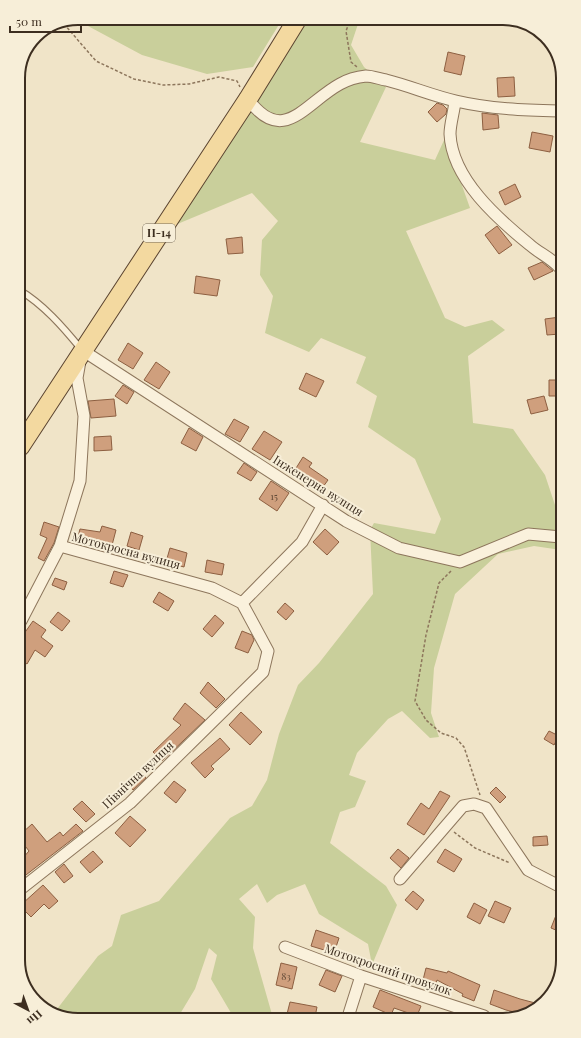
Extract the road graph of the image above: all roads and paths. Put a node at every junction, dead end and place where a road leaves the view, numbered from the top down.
1 (294, 25) edge
2 (348, 25) edge
3 (66, 27) edge
4 (368, 76) junction
5 (248, 99) junction
6 (455, 101) junction
7 (556, 111) edge
8 (556, 263) edge
9 (25, 293) edge
10 (82, 350) junction
11 (25, 439) edge
12 (323, 506) junction
13 (556, 537) edge
14 (60, 546) junction
15 (460, 562) junction
16 (242, 603) junction
17 (25, 613) edge
18 (486, 808) junction
19 (446, 826) junction
20 (528, 870) junction
21 (400, 879) dead end
22 (556, 885) edge
23 (25, 886) edge
24 (285, 947) dead end
25 (361, 976) junction
26 (349, 1013) edge
27 (475, 1013) edge

1 - 5 main road, Н-14
2 - 4 path
3 - 5 path
4 - 5 street
4 - 6 street
5 - 10 main road, Н-14
6 - 7 street
6 - 8 street
9 - 10 lane
10 - 11 main road, Н-14
10 - 12 street, Інженерна вулиця
10 - 14 street
12 - 15 street, Інженерна вулиця
12 - 16 street
13 - 15 street
14 - 16 street, Мотокросна вулиця
14 - 17 street, Мотокросна вулиця
15 - 18 path
16 - 23 street, Північна вулиця
18 - 19 street
18 - 20 street
19 - 20 path
19 - 21 street
20 - 22 street
24 - 25 street, Мотокросний провулок
25 - 26 street
25 - 27 street, Мотокросний провулок

